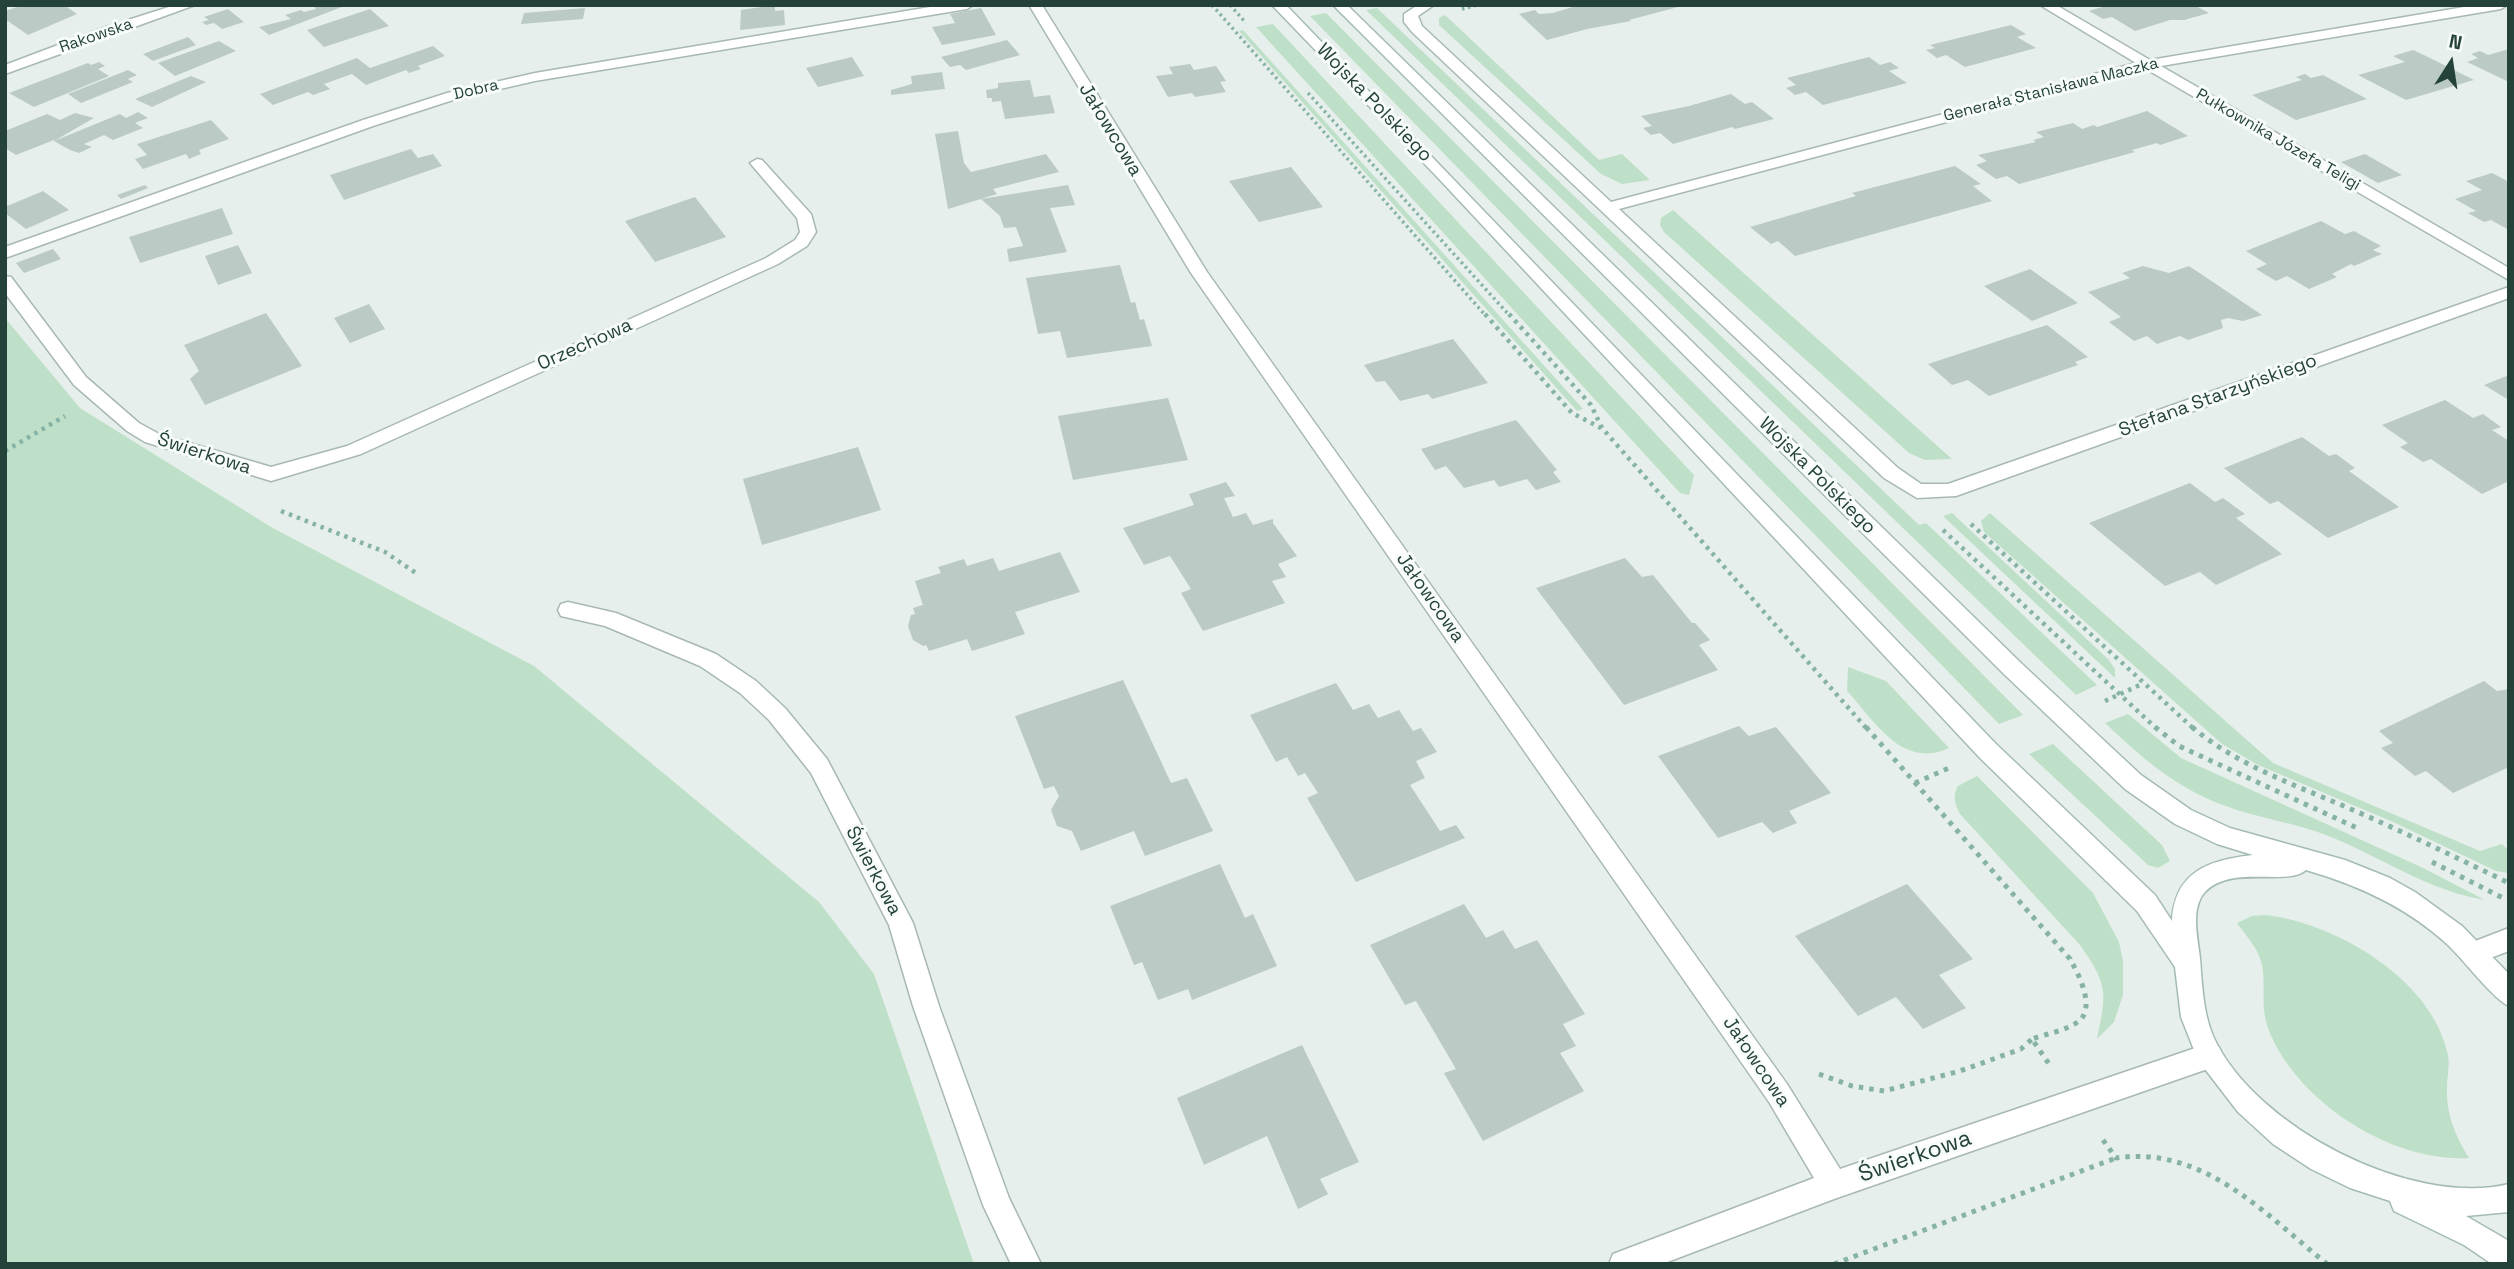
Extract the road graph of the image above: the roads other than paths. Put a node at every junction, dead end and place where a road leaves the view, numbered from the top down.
1 (189, 5) edge
2 (967, 5) edge
3 (1035, 5) edge
4 (1278, 5) edge
5 (1339, 5) edge
6 (2046, 5) edge
7 (2501, 5) edge
8 (1421, 9) edge
9 (2148, 64) junction
10 (5, 71) edge
11 (757, 163) dead end
12 (1609, 207) junction
13 (5, 253) edge
14 (2509, 275) edge
15 (5, 281) edge
16 (2509, 292) edge
17 (271, 474) joint
18 (568, 610) dead end
19 (2345, 871) junction
20 (2509, 939) edge
21 (2474, 953) junction
22 (2188, 965) junction
23 (2509, 994) edge
24 (2210, 1056) junction
25 (2340, 1170) junction
26 (1834, 1185) junction
27 (2509, 1198) edge
28 (2509, 1258) edge
29 (1027, 1264) edge
30 (1623, 1264) edge

1 - 10 street, Rakowska
2 - 13 street, Dobra
3 - 26 street, Jałowcowa
4 - 22 street, Wojska Polskiego
5 - 19 street, Wojska Polskiego
6 - 9 street, Pułkownika Józefa Teligi
7 - 9 street, Generała Stanisława Maczka
8 - 12 street
9 - 12 street, Generała Stanisława Maczka
9 - 14 street, Pułkownika Józefa Teligi
11 - 17 street, Orzechowa
12 - 16 street, Stefana Starzyńskiego
15 - 17 street, Świerkowa
18 - 29 street, Świerkowa
19 - 21 street
19 - 22 street
20 - 21 street
21 - 23 street
22 - 24 street
24 - 25 street
24 - 26 street, Świerkowa
25 - 27 street
25 - 28 street
26 - 30 street, Świerkowa

